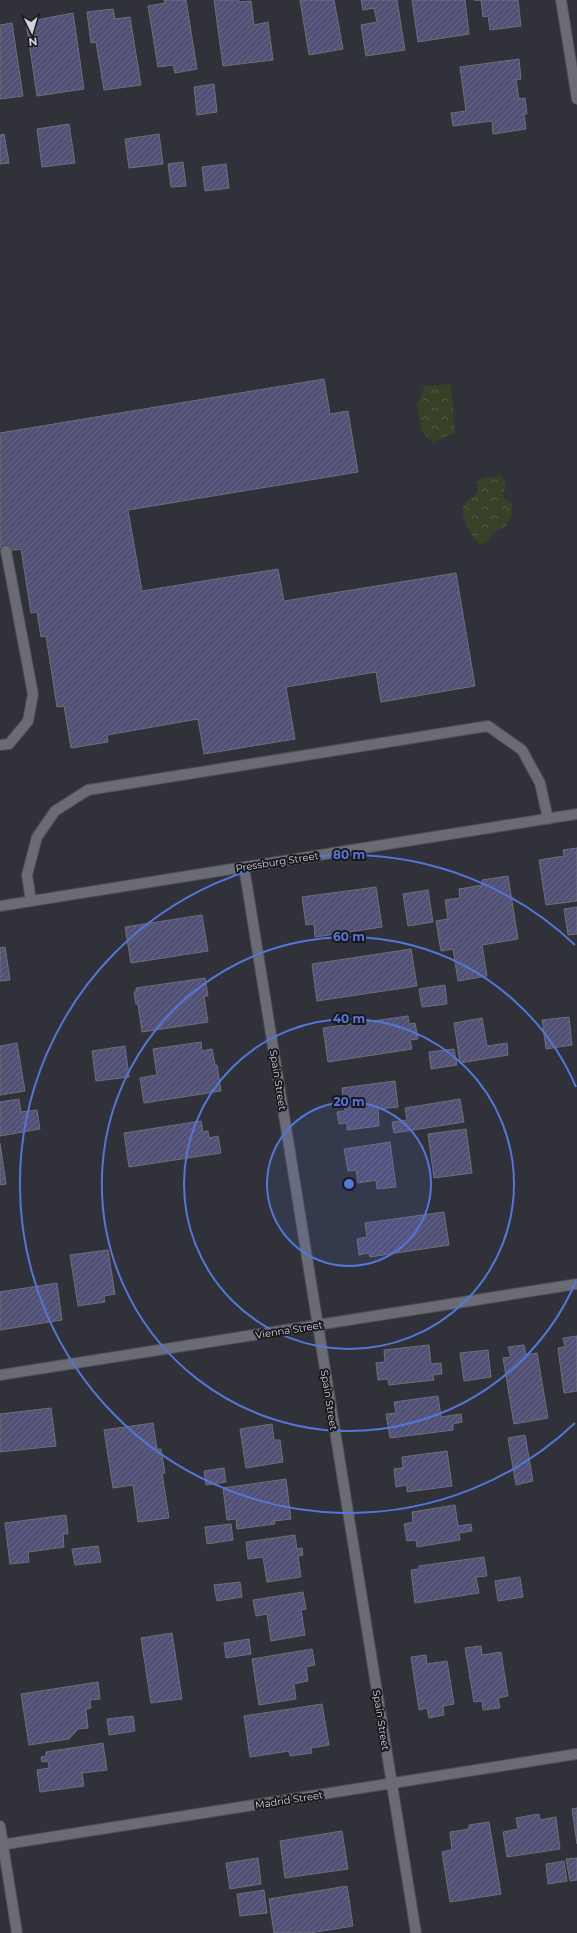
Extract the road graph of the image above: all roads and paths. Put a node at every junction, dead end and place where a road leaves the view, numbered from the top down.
1 (561, 0) edge
2 (577, 99) edge
3 (6, 551) dead end
4 (0, 745) edge
5 (577, 814) edge
6 (548, 819) junction
7 (244, 867) junction
8 (31, 901) junction
9 (0, 906) edge
10 (577, 1284) edge
11 (317, 1325) junction
12 (0, 1375) edge
13 (577, 1754) edge
14 (392, 1784) junction
15 (0, 1826) edge
16 (2, 1844) edge
17 (17, 1933) edge
18 (416, 1933) edge

1 - 2 street
3 - 4 street
5 - 6 street, Pressburg Street
6 - 7 street, Pressburg Street
6 - 8 street
7 - 8 street, Pressburg Street
7 - 11 street, Spain Street
8 - 9 street, Pressburg Street
10 - 11 street, Vienna Street
11 - 12 street, Vienna Street
11 - 14 street, Spain Street
13 - 14 street, Madrid Street
14 - 16 street, Madrid Street
14 - 18 street, Spain Street
15 - 16 street
16 - 17 street

